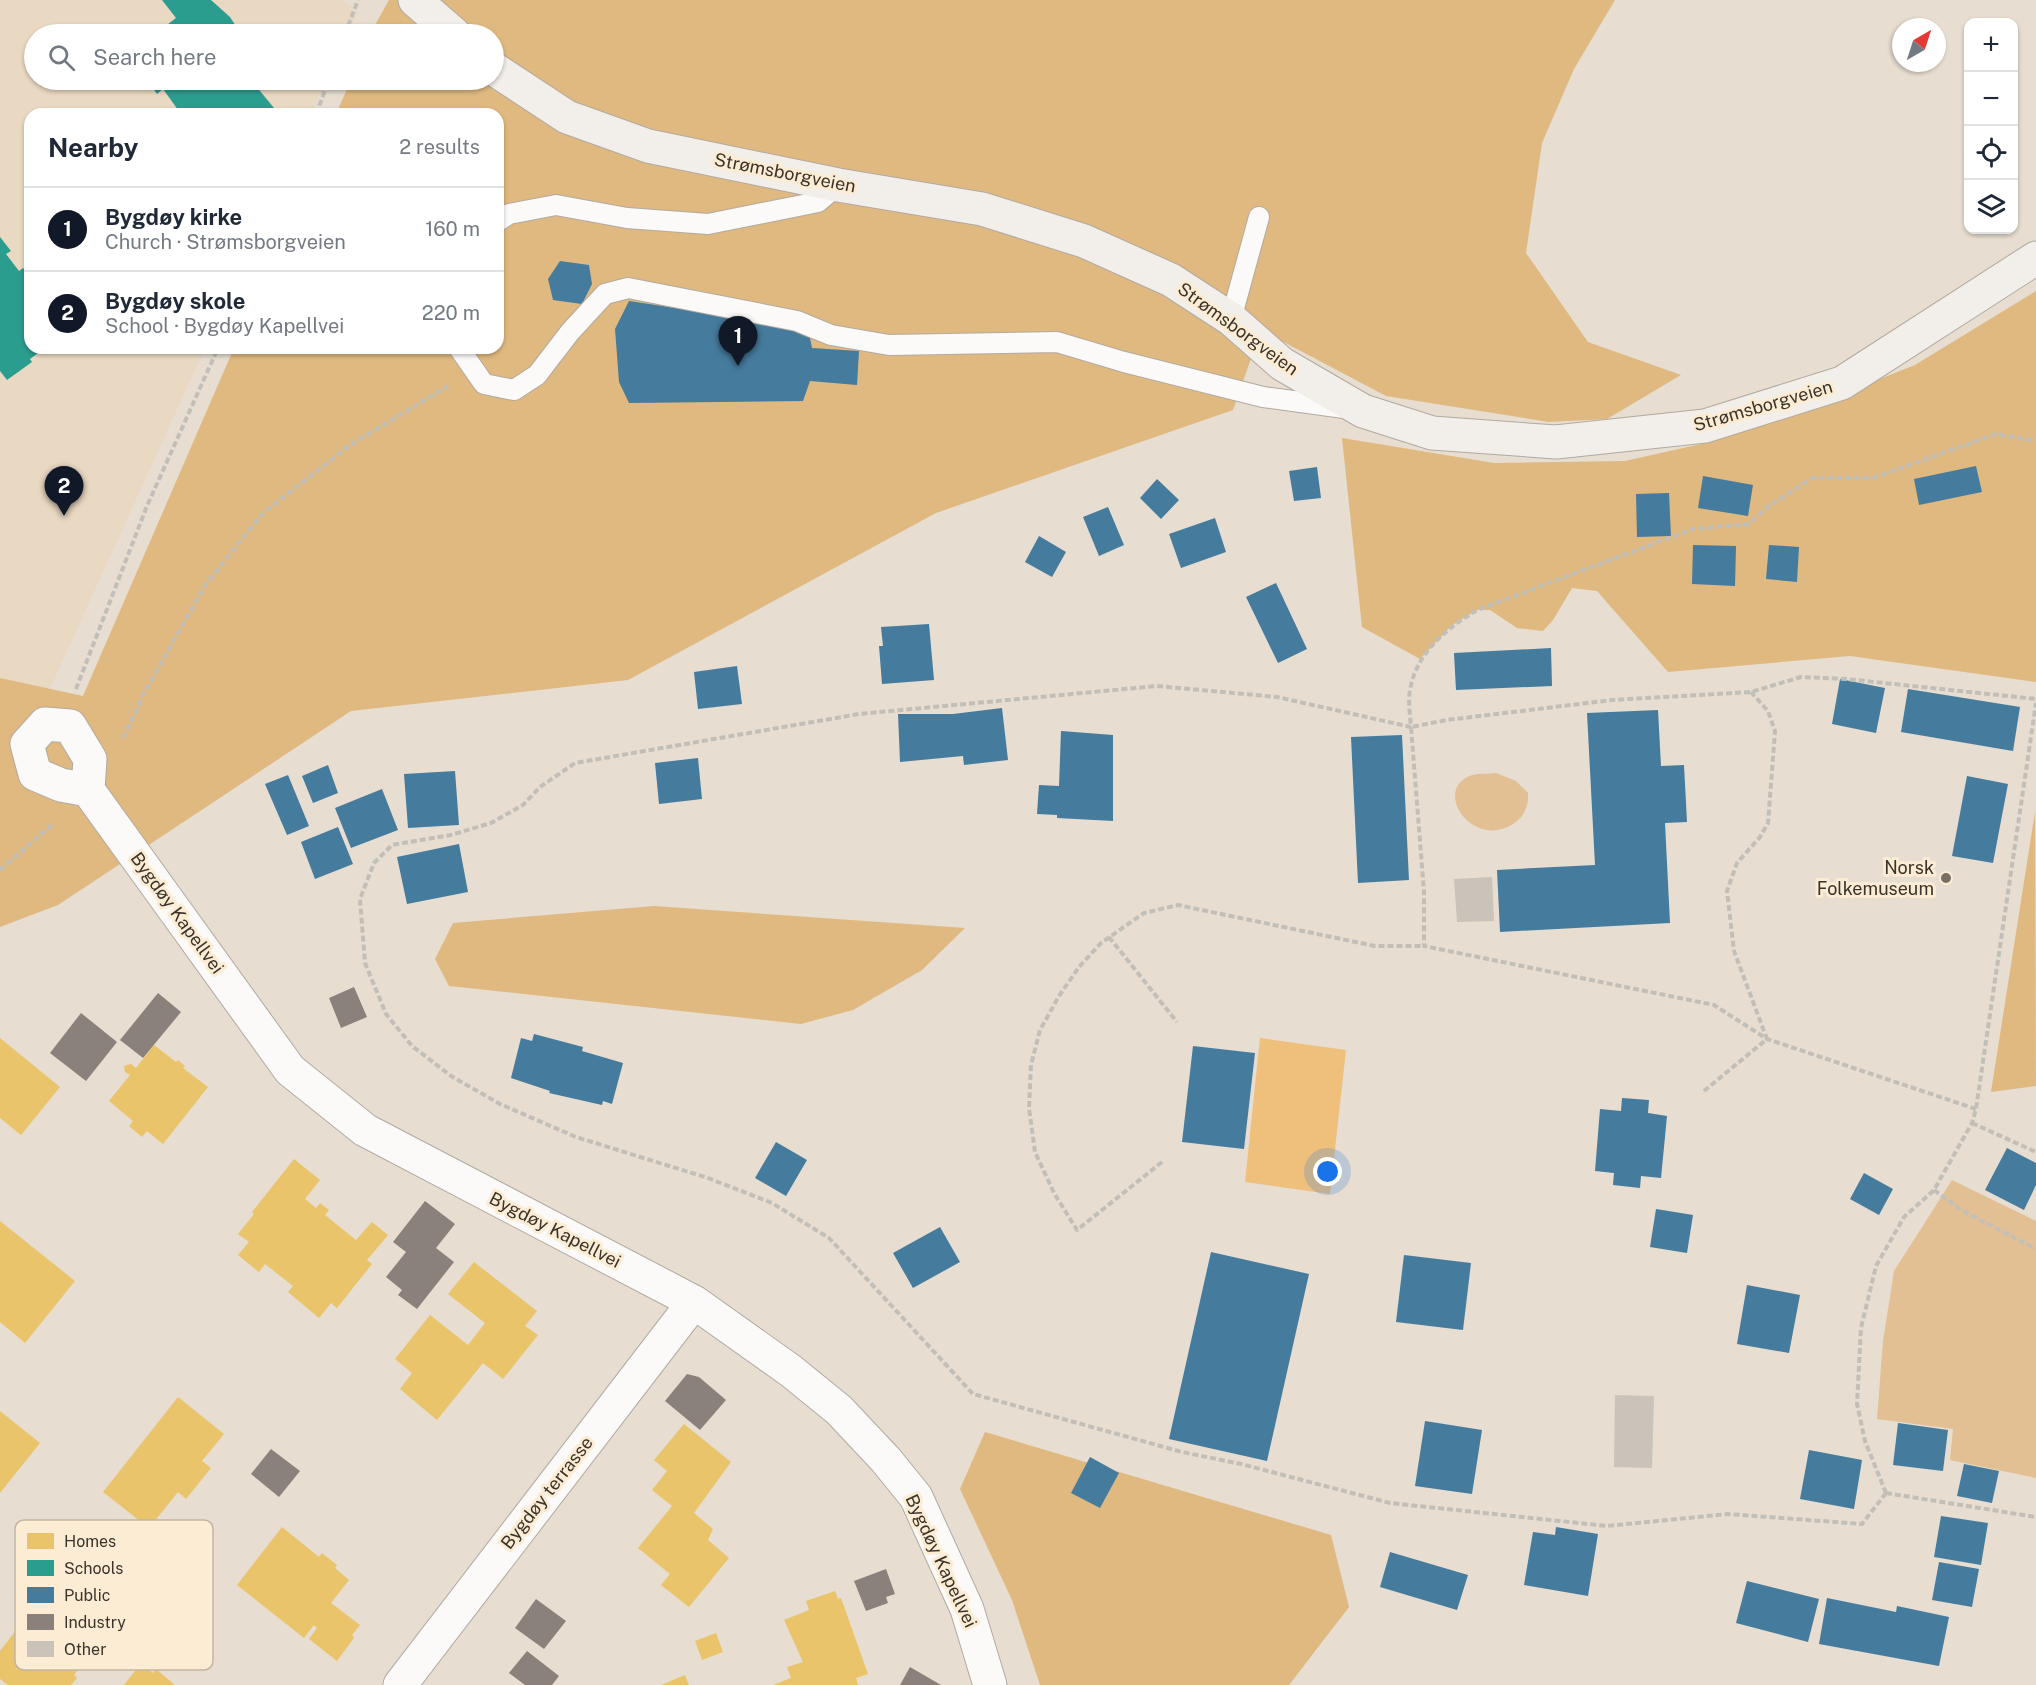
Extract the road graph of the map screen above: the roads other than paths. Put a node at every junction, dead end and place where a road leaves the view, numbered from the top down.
1 (415, 0) edge
2 (443, 24) edge
3 (504, 76) edge
4 (838, 185) junction
5 (1259, 217) dead end
6 (504, 218) edge
7 (2036, 258) edge
8 (1231, 319) junction
9 (463, 354) edge
10 (1363, 411) junction
11 (82, 789) junction
12 (694, 1302) junction
13 (400, 1685) edge
14 (990, 1685) edge

1 - 2 street
3 - 4 street, Strømsborgveien
4 - 6 lane
4 - 8 street, Strømsborgveien
5 - 8 lane
7 - 10 street, Strømsborgveien
8 - 10 street, Strømsborgveien
9 - 10 lane
11 - 11 street
11 - 12 street, Bygdøy Kapellvei
12 - 13 street, Bygdøy terrasse
12 - 14 street, Bygdøy Kapellvei

